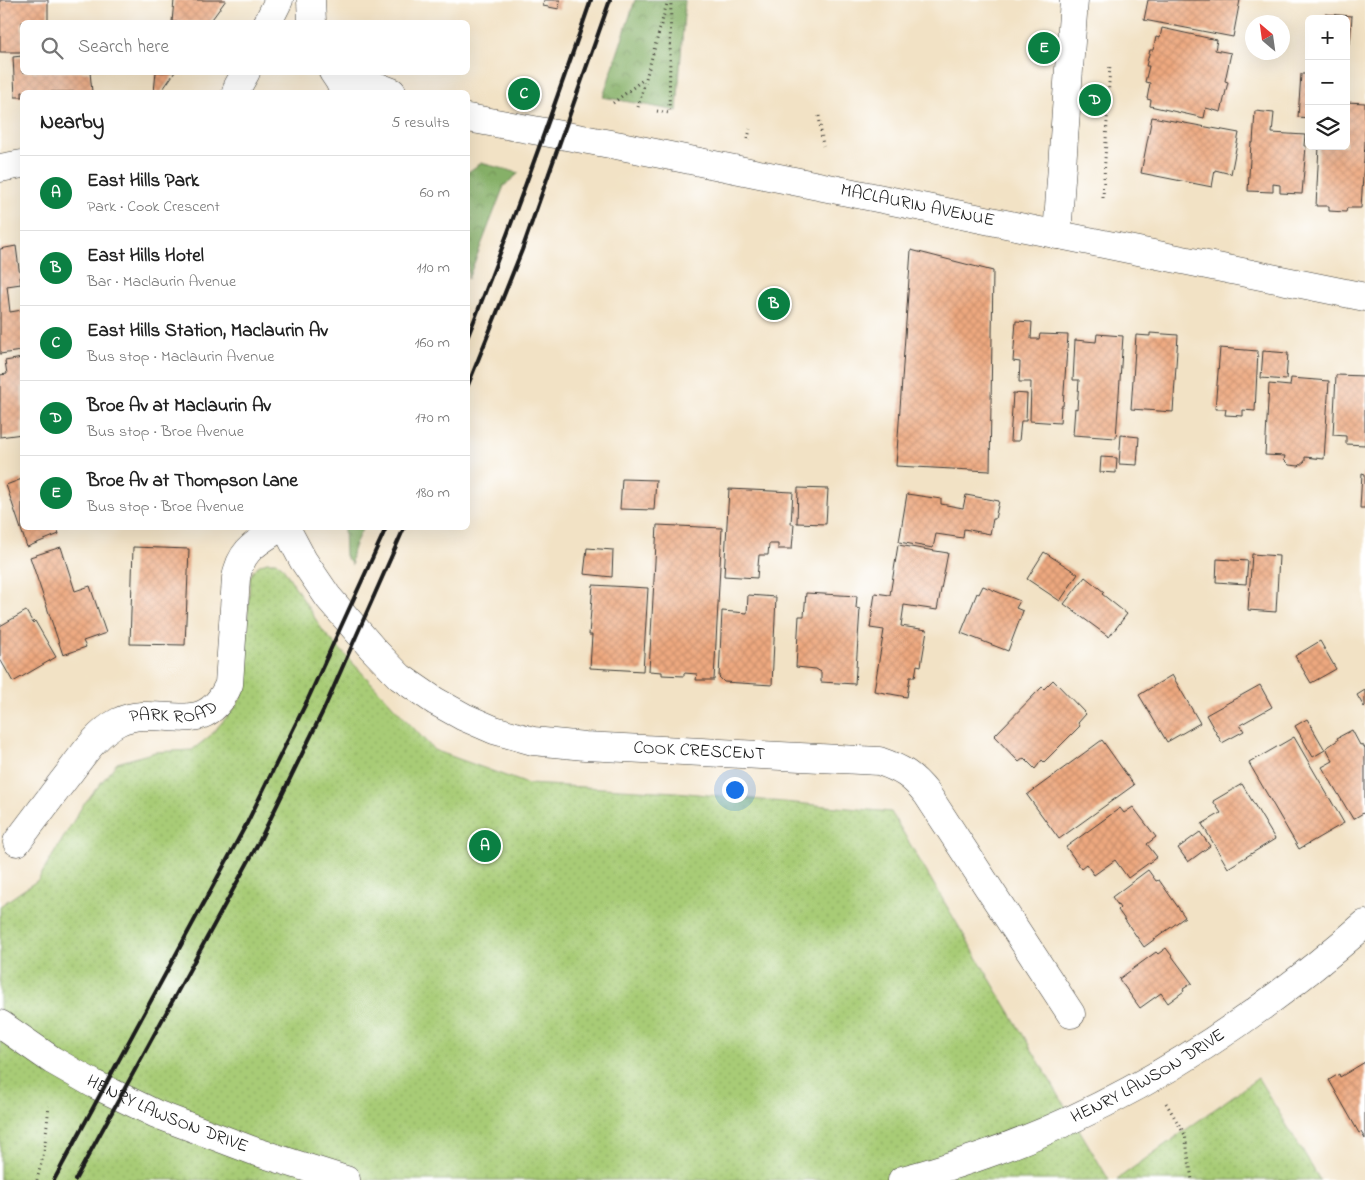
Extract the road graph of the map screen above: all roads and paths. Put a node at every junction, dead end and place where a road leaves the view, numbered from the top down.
1 (279, 0) edge
2 (311, 0) edge
3 (670, 0) edge
4 (1074, 0) edge
5 (269, 20) edge
6 (312, 20) edge
7 (1110, 64) dead end
8 (335, 75) edge
9 (348, 75) edge
10 (646, 78) junction
11 (343, 90) edge
12 (387, 90) edge
13 (613, 103) dead end
14 (638, 107) dead end
15 (657, 111) dead end
16 (819, 116) dead end
17 (470, 118) edge
18 (750, 129) dead end
19 (748, 139) dead end
20 (823, 146) dead end
21 (20, 164) edge
22 (0, 168) edge
23 (1102, 198) dead end
24 (1057, 235) junction
25 (1365, 297) edge
26 (276, 530) edge
27 (287, 530) edge
28 (17, 842) dead end
29 (1365, 924) edge
30 (1071, 1014) dead end
31 (0, 1024) edge
32 (1151, 1079) junction
33 (49, 1106) dead end
34 (37, 1180) edge
35 (346, 1180) edge
36 (902, 1180) edge
37 (1192, 1180) edge

1 - 5 street
2 - 6 street
3 - 10 path
3 - 15 path
4 - 24 street
7 - 23 path
8 - 11 street
9 - 12 street
10 - 13 path
10 - 14 path
16 - 20 path
17 - 24 street, MACLAURIN AVENUE
18 - 19 path
21 - 22 street
24 - 25 street, MACLAURIN AVENUE
26 - 28 street, PARK ROAD
27 - 30 street, COOK CRESCENT
29 - 32 street, HENRY LAWSON DRIVE
31 - 35 street, HENRY LAWSON DRIVE
32 - 36 street, HENRY LAWSON DRIVE
32 - 37 path
33 - 34 path

